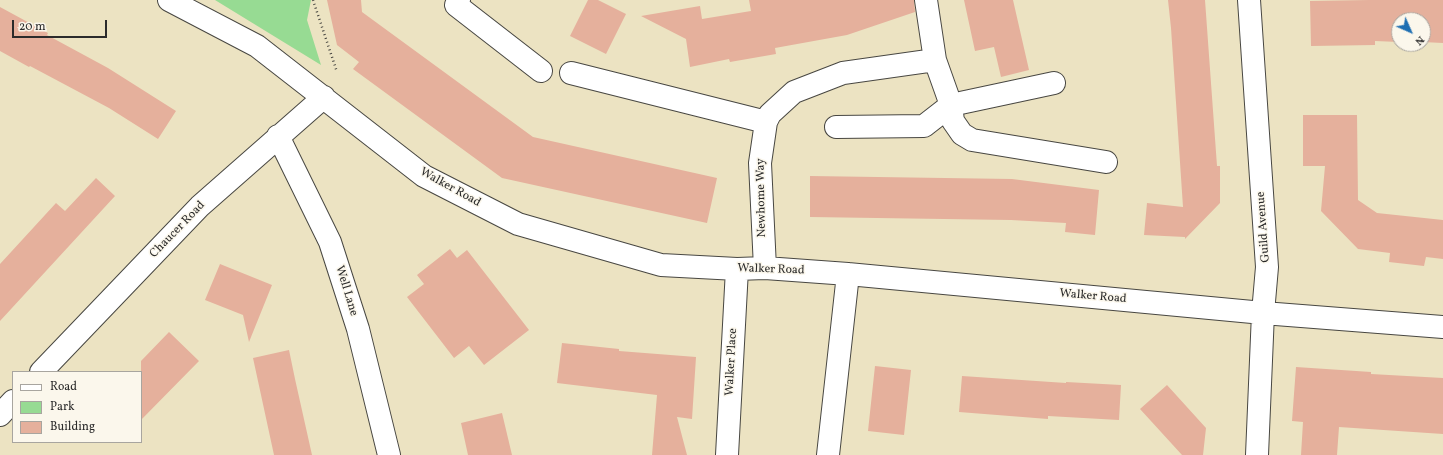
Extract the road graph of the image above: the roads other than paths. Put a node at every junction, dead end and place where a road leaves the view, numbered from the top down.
1 (169, 0) edge
2 (459, 0) edge
3 (926, 0) edge
4 (1249, 0) edge
5 (935, 60) junction
6 (541, 71) dead end
7 (570, 73) dead end
8 (1054, 83) dead end
9 (324, 97) junction
10 (951, 105) junction
11 (766, 122) junction
12 (836, 127) dead end
13 (278, 136) junction
14 (1106, 162) dead end
15 (765, 268) junction
16 (737, 269) junction
17 (848, 274) junction
18 (1263, 314) junction
19 (1443, 327) edge
20 (42, 371) edge
21 (12, 402) edge
22 (0, 415) edge
23 (389, 455) edge
24 (727, 455) edge
25 (828, 455) edge
26 (1257, 455) edge

1 - 9 street, Walker Road
2 - 6 street
3 - 5 street
4 - 18 street, Guild Avenue
5 - 10 street
5 - 11 street, Newhome Way
7 - 11 street
8 - 10 street
9 - 13 street, Chaucer Road
9 - 16 street, Walker Road
10 - 12 street
10 - 14 street
11 - 15 street, Newhome Way
13 - 20 street, Chaucer Road
13 - 23 street, Well Lane
15 - 16 street, Walker Road
15 - 17 street, Walker Road
16 - 24 street, Walker Place
17 - 18 street, Walker Road
17 - 25 street
18 - 19 street, Walker Road
18 - 26 street, Guild Avenue
21 - 22 street

